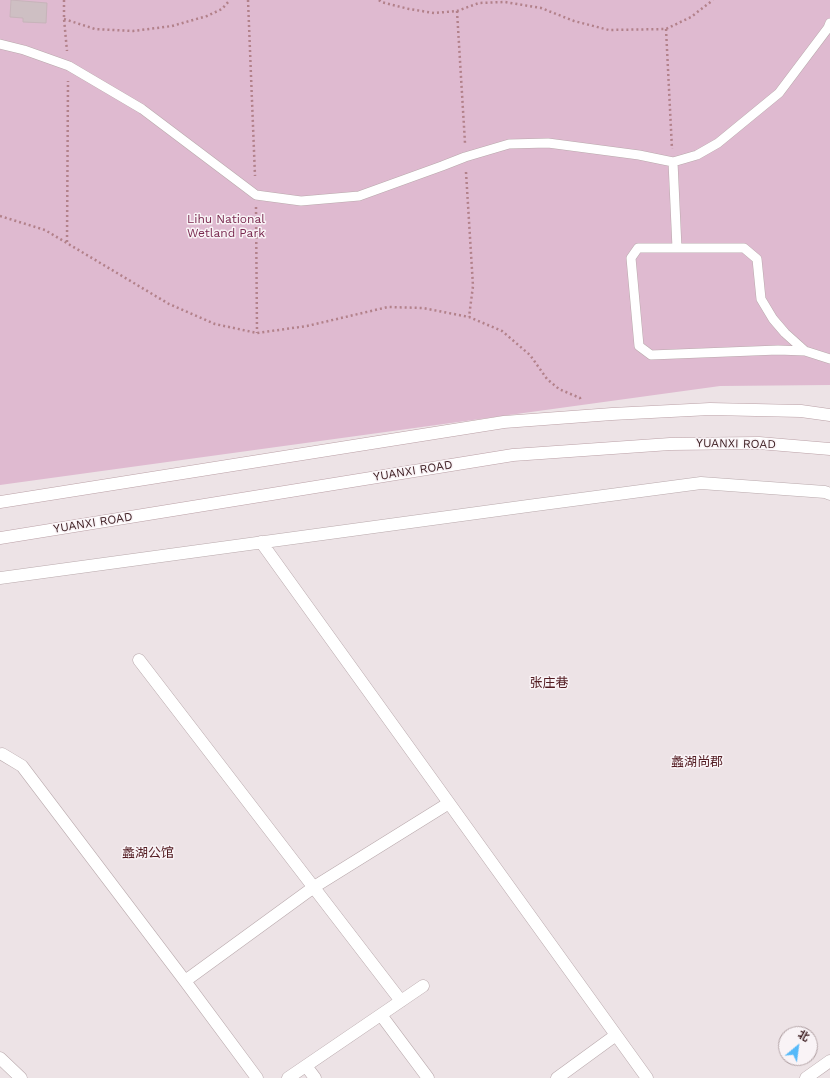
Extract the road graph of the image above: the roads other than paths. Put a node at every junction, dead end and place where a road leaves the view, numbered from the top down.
1 (830, 23) edge
2 (0, 44) edge
3 (673, 162) junction
4 (677, 248) junction
5 (805, 351) junction
6 (830, 359) edge
7 (830, 415) edge
8 (830, 449) edge
9 (830, 494) edge
10 (0, 502) edge
11 (0, 538) edge
12 (261, 542) junction
13 (0, 578) edge
14 (139, 660) dead end
15 (2, 754) dead end
16 (449, 803) junction
17 (314, 887) junction
18 (185, 981) junction
19 (423, 986) dead end
20 (401, 1001) junction
21 (381, 1015) junction
22 (616, 1035) junction
23 (0, 1058) edge
24 (830, 1061) edge
25 (306, 1066) junction
26 (21, 1078) edge
27 (257, 1078) edge
28 (288, 1078) edge
29 (315, 1078) edge
30 (428, 1078) edge
31 (557, 1078) edge
32 (648, 1078) edge
33 (806, 1078) edge

1 - 3 lane
2 - 3 lane
3 - 4 lane
4 - 5 lane
4 - 5 lane
5 - 6 lane
7 - 10 street
8 - 11 street, YUANXI ROAD
9 - 12 street
12 - 13 street
12 - 16 street
14 - 17 street
15 - 18 street
16 - 17 street
16 - 22 street
17 - 18 street
17 - 20 street
18 - 27 street
19 - 20 street
20 - 21 street
21 - 25 street
21 - 30 street
22 - 31 street
22 - 32 street
23 - 26 street
24 - 33 street
25 - 28 street
25 - 29 street

